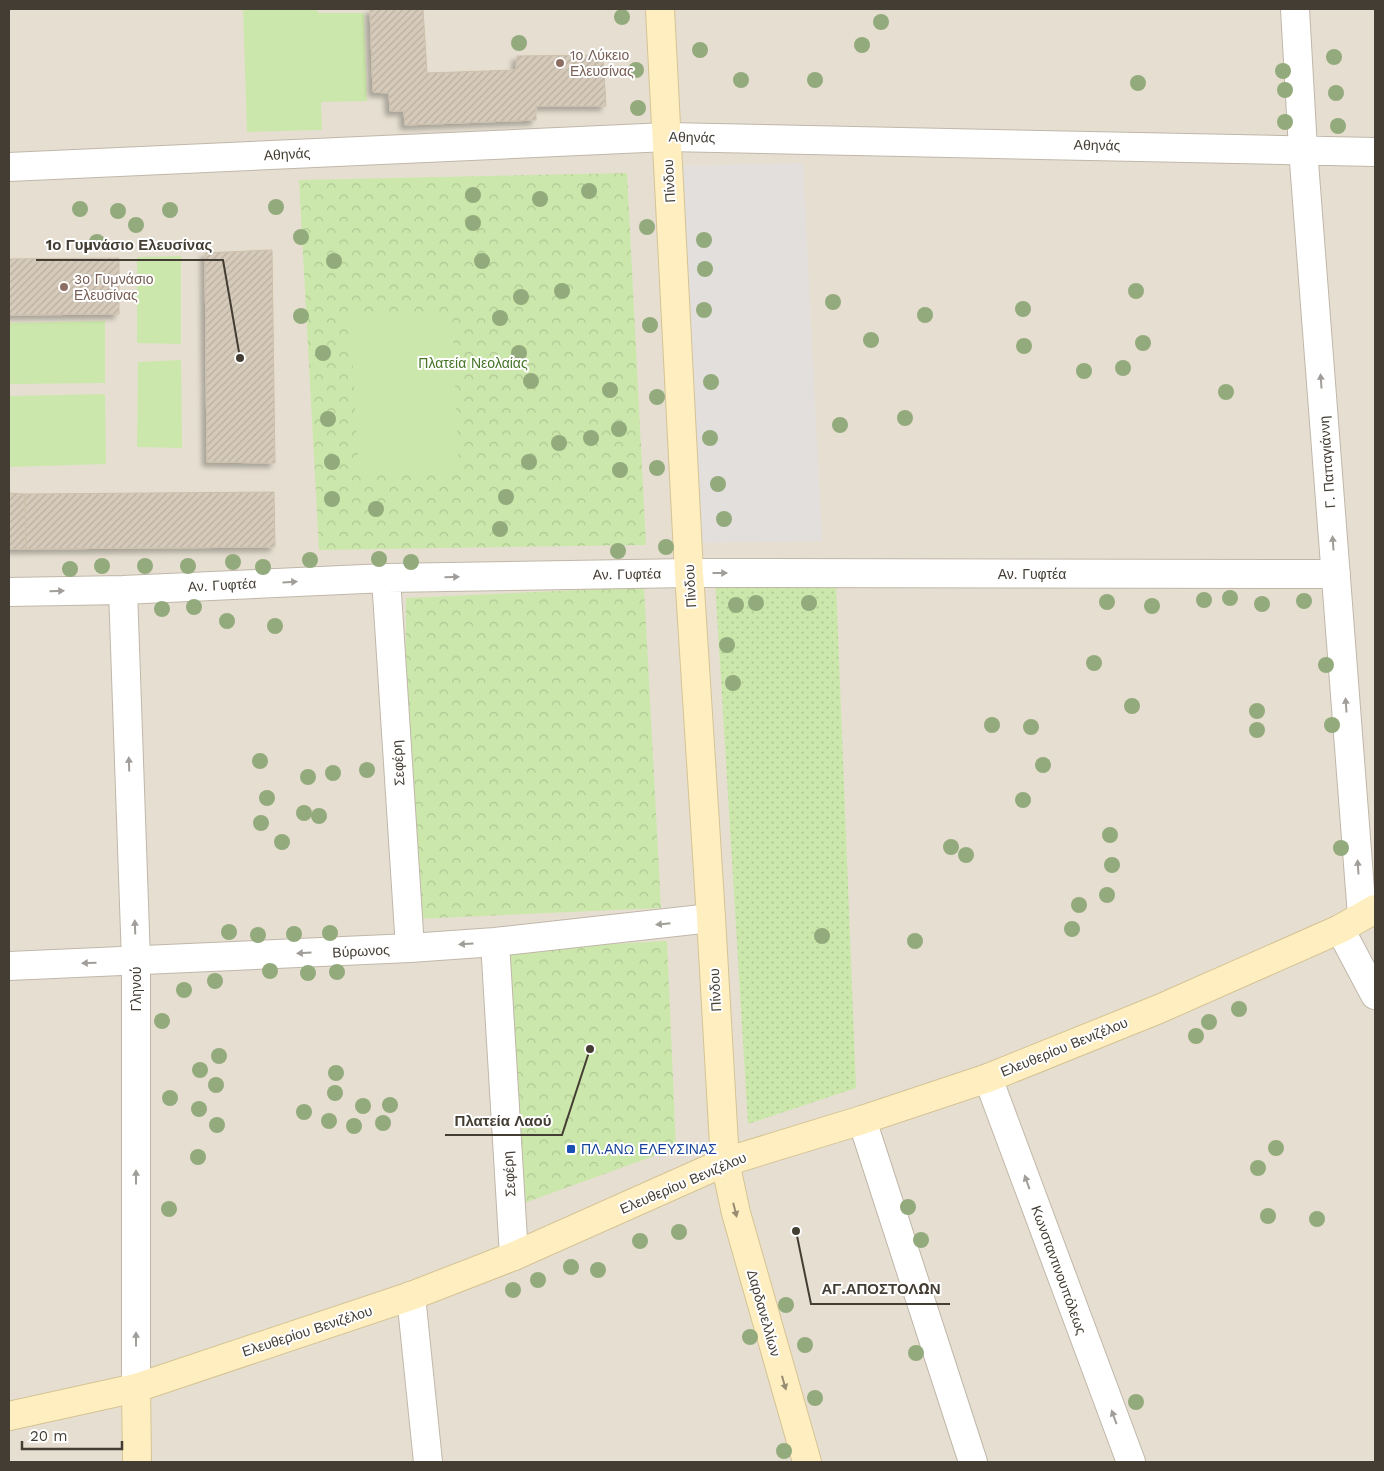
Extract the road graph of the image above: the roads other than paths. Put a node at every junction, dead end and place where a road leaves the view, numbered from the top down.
1 (660, 9) edge
2 (1295, 9) edge
3 (667, 136) junction
4 (1303, 149) junction
5 (1375, 152) edge
6 (9, 167) edge
7 (689, 573) junction
8 (1336, 574) junction
9 (386, 578) junction
10 (122, 590) junction
11 (9, 592) edge
12 (711, 918) junction
13 (1359, 918) edge
14 (495, 942) junction
15 (410, 948) junction
16 (136, 961) junction
17 (9, 966) edge
18 (1375, 995) edge
19 (988, 1078) junction
20 (862, 1120) junction
21 (725, 1162) junction
22 (514, 1256) junction
23 (411, 1296) junction
24 (136, 1388) junction
25 (9, 1416) edge
26 (137, 1462) edge
27 (428, 1462) edge
28 (807, 1462) edge
29 (973, 1462) edge
30 (1131, 1462) edge

1 - 3 street, Πίνδου
2 - 4 street, Γ. Παπαγιάννη
3 - 4 street, Αθηνάς
3 - 6 street, Αθηνάς
3 - 7 street, Πίνδου
4 - 5 street, Αθηνάς
8 -> 4 street, Γ. Παπαγιάννη
7 -> 8 street, Αν. Γυφτέα
9 -> 7 street, Αν. Γυφτέα
7 - 12 street, Πίνδου
13 -> 8 street, Γ. Παπαγιάννη
10 -> 9 street, Αν. Γυφτέα
9 - 15 street, Σεφέρη
11 -> 10 street, Αν. Γυφτέα
16 -> 10 street, Γληνού
12 -> 14 street, Βύρωνος
12 - 21 street, Πίνδου
13 - 18 street
13 - 19 street, Ελευθερίου Βενιζέλου
14 -> 15 street, Βύρωνος
14 - 22 street, Σεφέρη
15 -> 16 street, Βύρωνος
16 -> 17 street, Βύρωνος
24 -> 16 street, Γληνού
19 - 20 street, Ελευθερίου Βενιζέλου
30 -> 19 street, Κωνσταντινουπόλεως
20 - 21 street, Ελευθερίου Βενιζέλου
20 - 29 street
21 - 22 street, Ελευθερίου Βενιζέλου
21 -> 28 street, Δαρδανελλίων
22 - 23 street, Ελευθερίου Βενιζέλου
23 - 24 street, Ελευθερίου Βενιζέλου
23 - 27 street
24 - 25 street, Ελευθερίου Βενιζέλου
24 - 26 street

